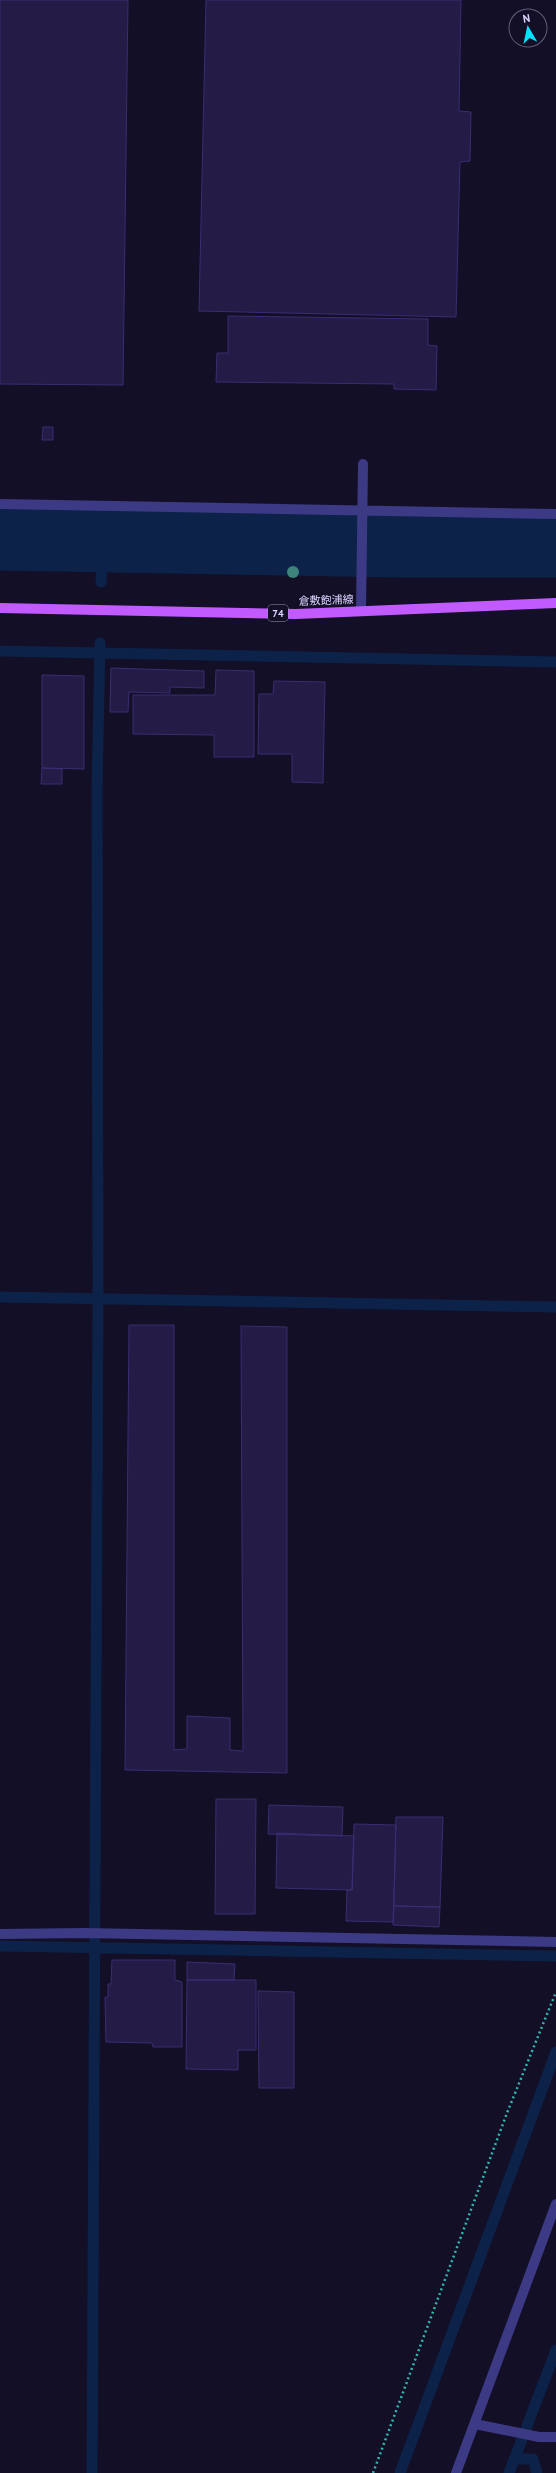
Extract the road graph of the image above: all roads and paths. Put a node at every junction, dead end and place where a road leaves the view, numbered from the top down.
1 (364, 464) dead end
2 (0, 504) edge
3 (363, 511) junction
4 (556, 514) edge
5 (556, 603) edge
6 (0, 608) edge
7 (361, 611) junction
8 (0, 1934) edge
9 (556, 1942) edge
10 (556, 1992) edge
11 (556, 2204) edge
12 (475, 2424) junction
13 (556, 2437) edge
14 (373, 2473) edge
15 (456, 2473) edge

1 - 3 street
2 - 3 street
3 - 4 street
3 - 7 street
5 - 7 main road, 倉敷飽浦線 / 74
6 - 7 main road, 倉敷飽浦線 / 74
8 - 9 street
10 - 14 path
11 - 12 street
12 - 13 street
12 - 15 street

